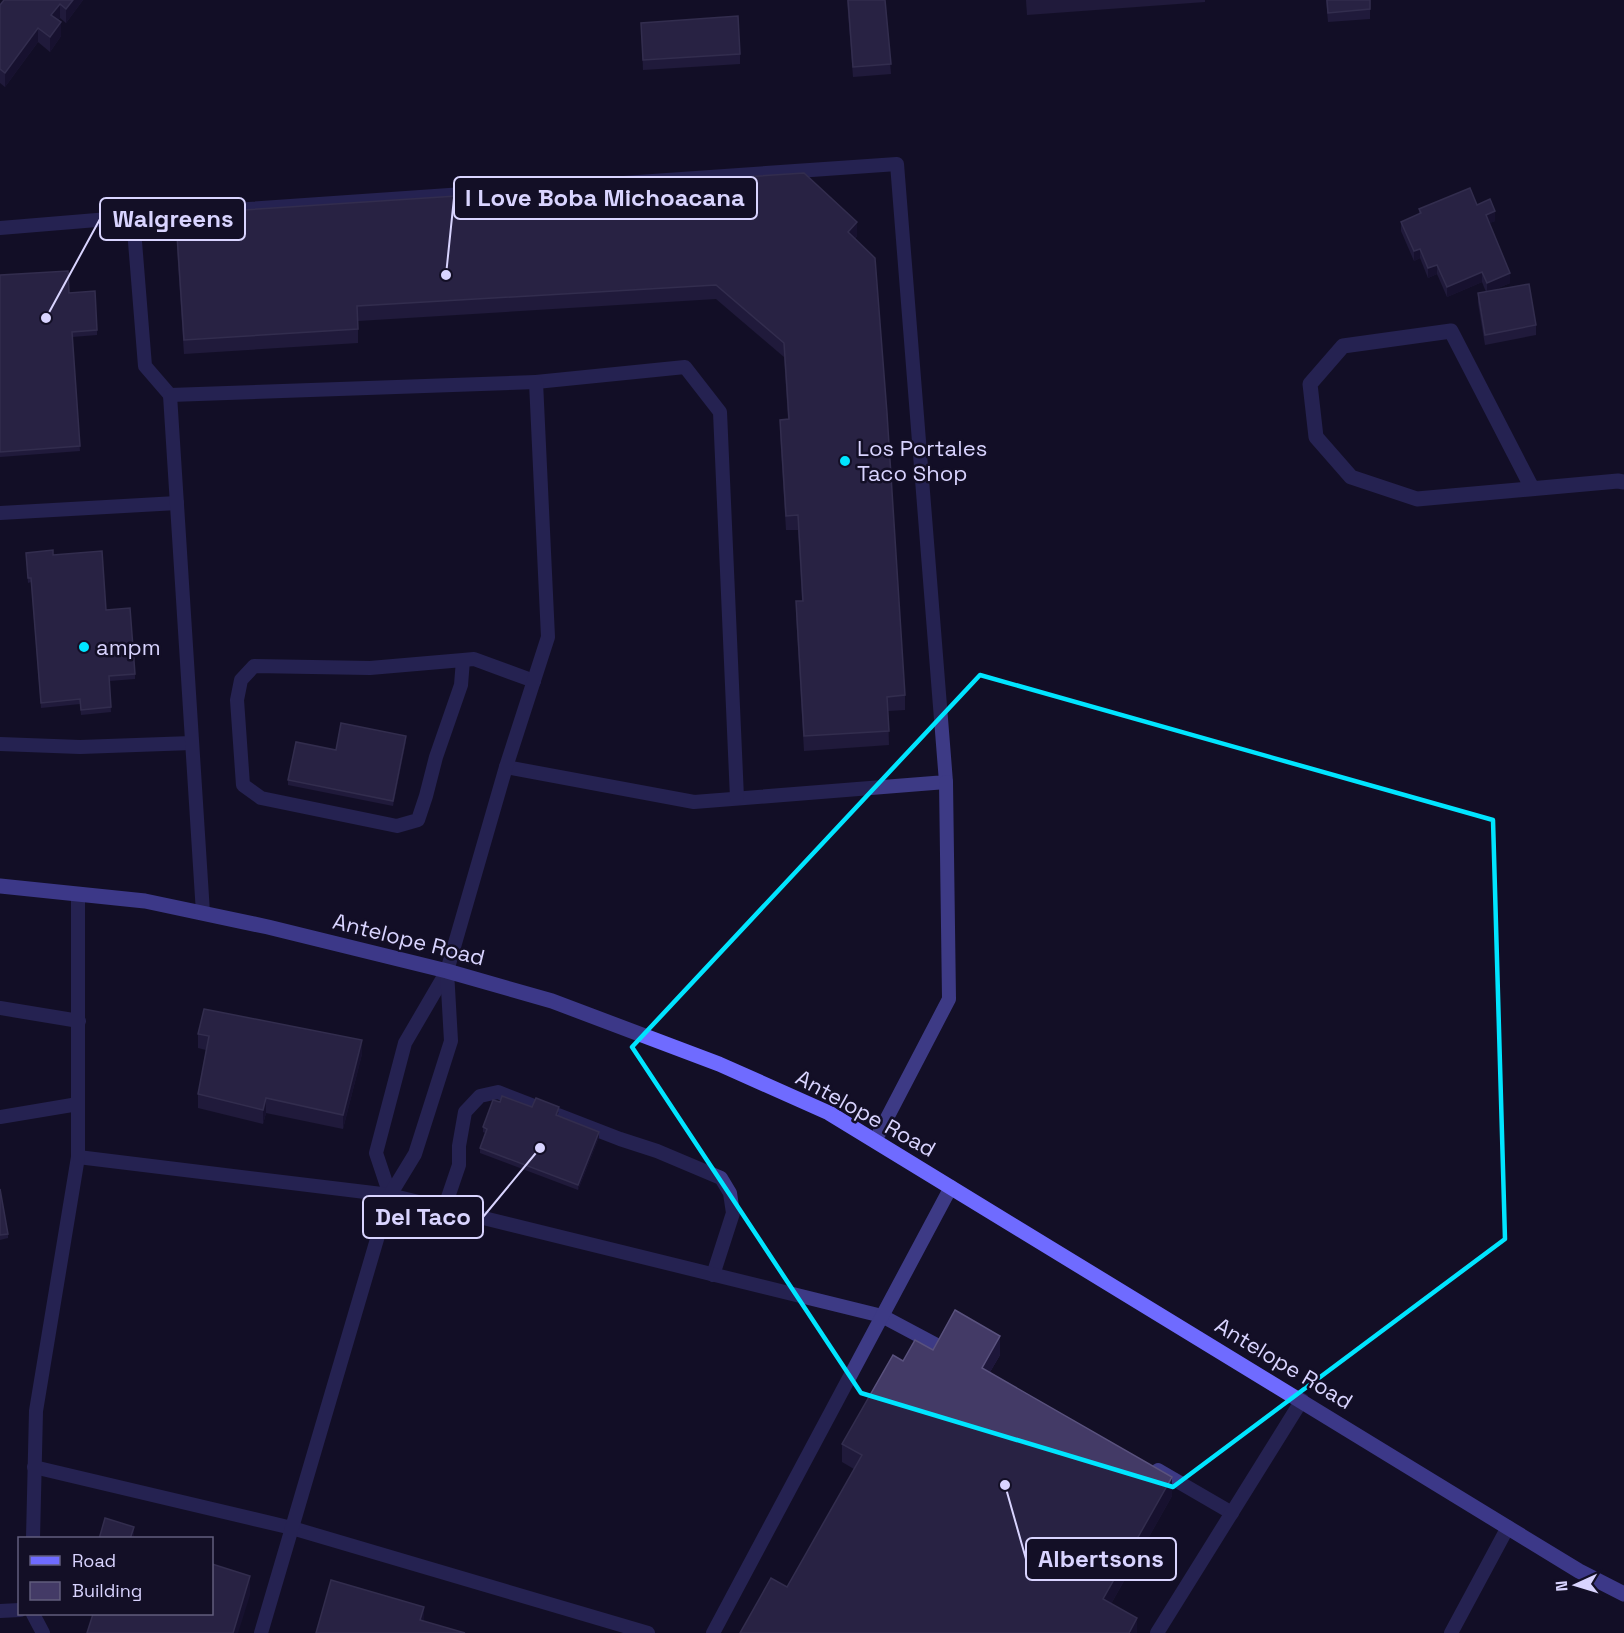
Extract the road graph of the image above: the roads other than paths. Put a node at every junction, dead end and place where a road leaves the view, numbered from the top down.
1 (133, 217) junction
2 (0, 228) edge
3 (536, 382) junction
4 (170, 394) junction
5 (1624, 482) edge
6 (1532, 488) junction
7 (177, 503) junction
8 (0, 513) edge
9 (463, 660) junction
10 (534, 681) junction
11 (192, 743) junction
12 (0, 744) edge
13 (506, 767) junction
14 (946, 782) junction
15 (738, 798) junction
16 (0, 886) edge
17 (78, 894) junction
18 (202, 913) junction
19 (447, 971) junction
20 (0, 1008) edge
21 (79, 1021) junction
22 (78, 1104) junction
23 (534, 1106) edge
24 (558, 1115) edge
25 (0, 1117) edge
26 (875, 1141) junction
27 (78, 1157) junction
28 (951, 1187) junction
29 (390, 1196) junction
30 (444, 1209) junction
31 (713, 1275) junction
32 (882, 1316) junction
33 (944, 1349) edge
34 (1302, 1401) junction
35 (1151, 1466) edge
36 (34, 1467) junction
37 (1232, 1513) junction
38 (1508, 1527) junction
39 (292, 1528) junction
40 (33, 1537) edge
41 (1624, 1594) edge
42 (0, 1611) edge
43 (18, 1611) edge
44 (34, 1615) edge
45 (43, 1633) edge
46 (261, 1633) edge
47 (648, 1633) edge
48 (713, 1633) edge
49 (1157, 1633) edge
50 (1451, 1633) edge

1 - 2 lane
1 - 4 lane
1 - 14 lane
3 - 4 lane
3 - 10 lane
3 - 15 lane
4 - 7 lane
5 - 6 street
6 - 6 street
7 - 8 lane
7 - 11 lane
9 - 9 lane
9 - 10 lane
10 - 13 lane
11 - 12 lane
11 - 18 lane
13 - 15 lane
13 - 19 lane
14 - 15 lane
14 - 26 lane
16 - 17 main road, Antelope Road
17 - 18 main road, Antelope Road
17 - 21 lane
18 - 19 main road, Antelope Road
19 - 26 main road, Antelope Road
19 - 29 lane
19 - 29 lane
20 - 21 lane
21 - 22 lane
22 - 25 lane
22 - 27 lane
23 - 30 lane
24 - 31 lane
26 - 28 main road, Antelope Road
27 - 29 lane
27 - 36 lane
28 - 32 lane
28 - 34 main road, Antelope Road
29 - 30 lane
29 - 39 lane
30 - 31 lane
31 - 32 lane
32 - 33 lane
32 - 48 lane
34 - 37 lane
34 - 38 main road, Antelope Road
35 - 37 lane
36 - 39 lane
36 - 40 lane
37 - 49 lane
38 - 41 main road, Antelope Road
38 - 50 lane
39 - 46 lane
39 - 47 lane
42 - 43 lane
44 - 45 lane

